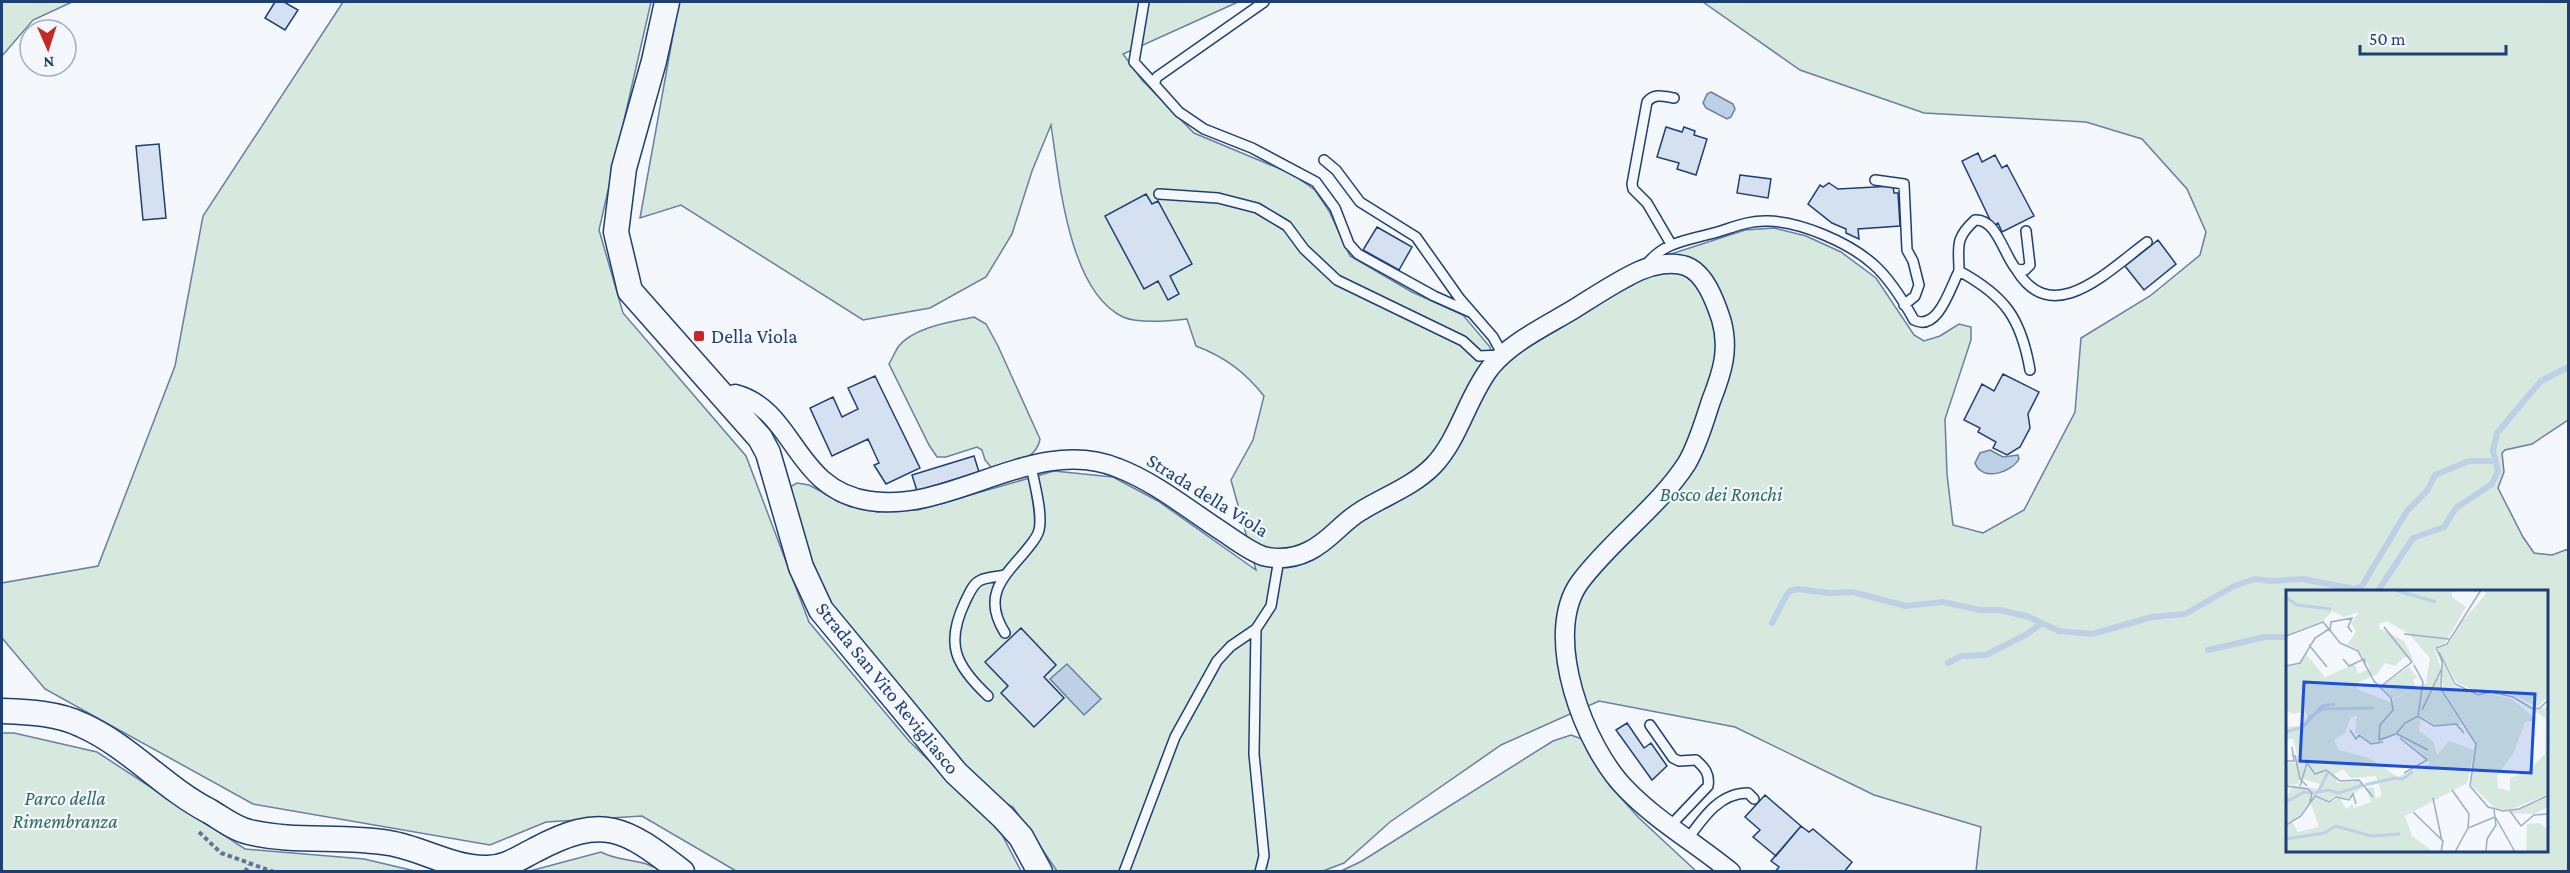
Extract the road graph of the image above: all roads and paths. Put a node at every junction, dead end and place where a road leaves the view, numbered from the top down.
1 (667, 2) edge
2 (1144, 2) edge
3 (1264, 2) edge
4 (1154, 84) junction
5 (1674, 98) dead end
6 (1324, 160) dead end
7 (1875, 180) dead end
8 (1159, 194) dead end
9 (2026, 231) dead end
10 (2147, 242) dead end
11 (1671, 244) junction
12 (1642, 269) junction
13 (2016, 270) junction
14 (1959, 271) junction
15 (1904, 305) junction
16 (1472, 312) junction
17 (1503, 355) junction
18 (2030, 370) dead end
19 (724, 398) junction
20 (1031, 466) junction
21 (1279, 559) junction
22 (1004, 575) junction
23 (1256, 629) junction
24 (1005, 633) dead end
25 (988, 696) dead end
26 (2, 711) edge
27 (1650, 725) dead end
28 (1754, 799) dead end
29 (1671, 825) junction
30 (1687, 840) junction
31 (1722, 869) edge
32 (245, 872) edge
33 (274, 872) edge
34 (682, 872) edge
35 (1040, 872) edge
36 (1124, 872) edge
37 (1260, 872) edge

1 - 19 street, Strada San Vito Revigliasco
2 - 4 lane
3 - 4 lane
4 - 16 lane
5 - 11 lane
6 - 16 lane
7 - 15 lane
8 - 17 lane
9 - 13 lane
10 - 13 lane
11 - 12 lane, Strada della Viola
11 - 15 lane, Strada della Viola
12 - 17 street, Strada della Viola
12 - 29 street, Strada della Viola
13 - 14 lane
14 - 15 lane, Strada della Viola
14 - 18 lane
16 - 17 lane
17 - 21 street, Strada della Viola
19 - 20 street, Strada della Viola
19 - 35 street, Strada San Vito Revigliasco
20 - 21 street, Strada della Viola
20 - 22 lane
21 - 23 lane
22 - 24 lane
22 - 25 lane
23 - 36 lane
23 - 37 lane
26 - 34 street
27 - 29 lane
28 - 30 lane
29 - 30 street, Strada della Viola
30 - 31 street, Strada della Viola
32 - 33 path

